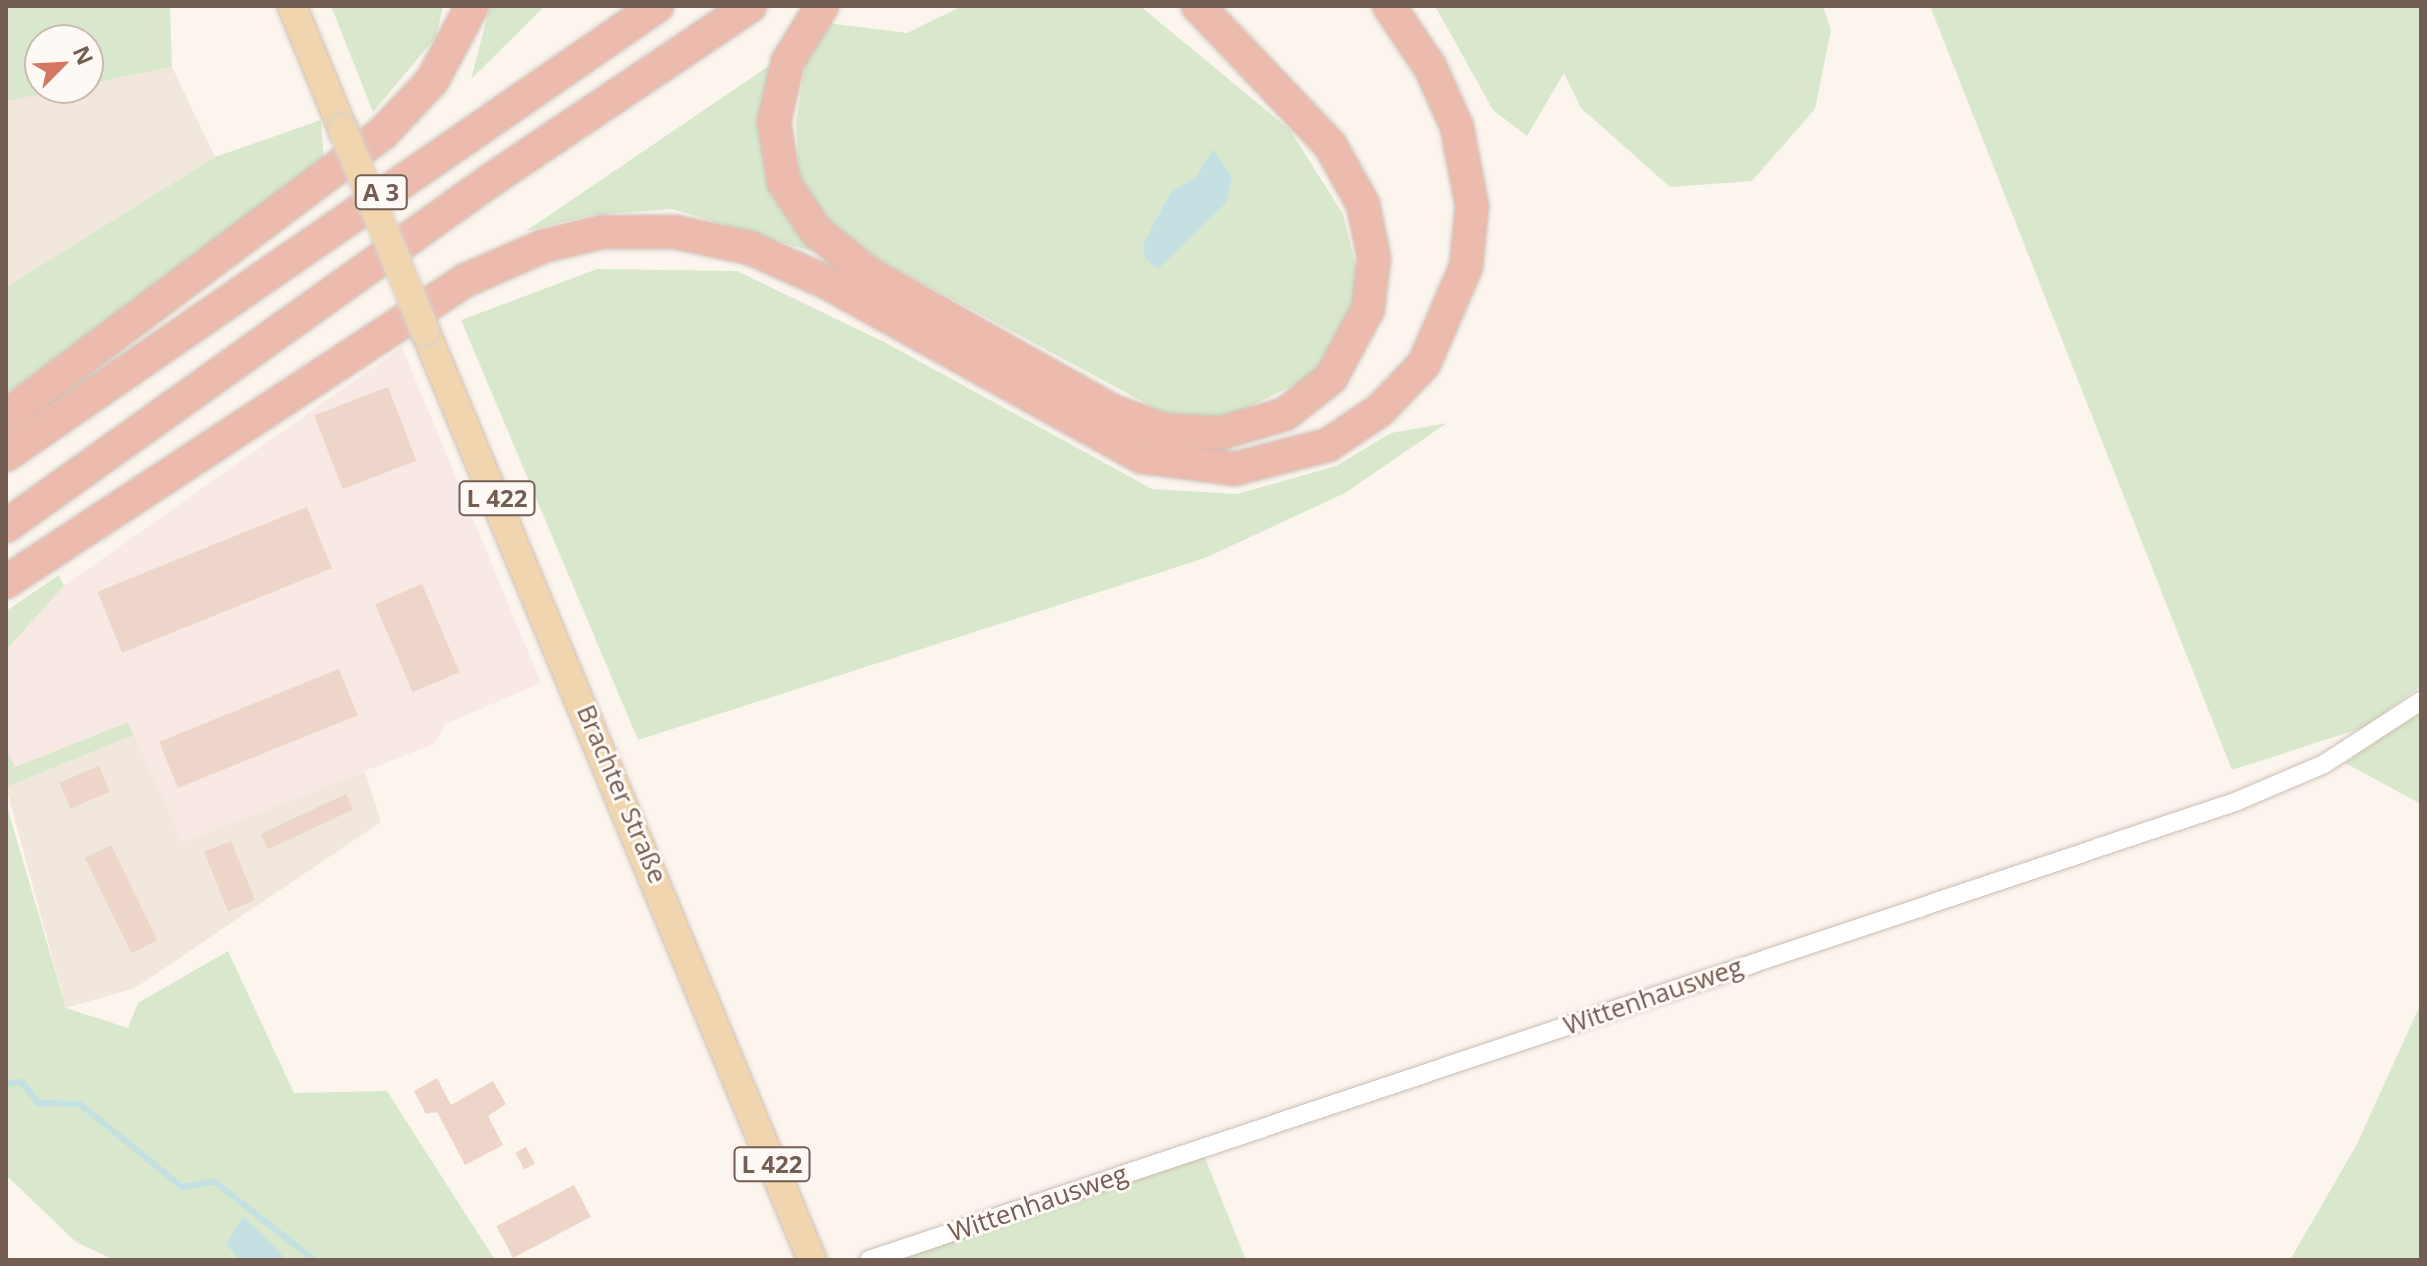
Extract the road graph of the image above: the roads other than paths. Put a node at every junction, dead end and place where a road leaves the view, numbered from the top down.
1 (292, 6) edge
2 (472, 6) edge
3 (657, 6) edge
4 (750, 6) edge
5 (822, 6) edge
6 (1198, 6) edge
7 (1389, 6) edge
8 (6, 416) edge
9 (6, 455) edge
10 (6, 526) edge
11 (6, 582) edge
12 (2421, 701) edge
13 (812, 1260) edge
14 (869, 1260) edge

1 - 13 main road, Brachter Straße / L 422, bridge
2 - 8 highway
3 - 9 highway, A 3
4 - 10 highway, A 3
5 - 6 highway
7 - 11 highway
12 - 14 street, Wittenhausweg

